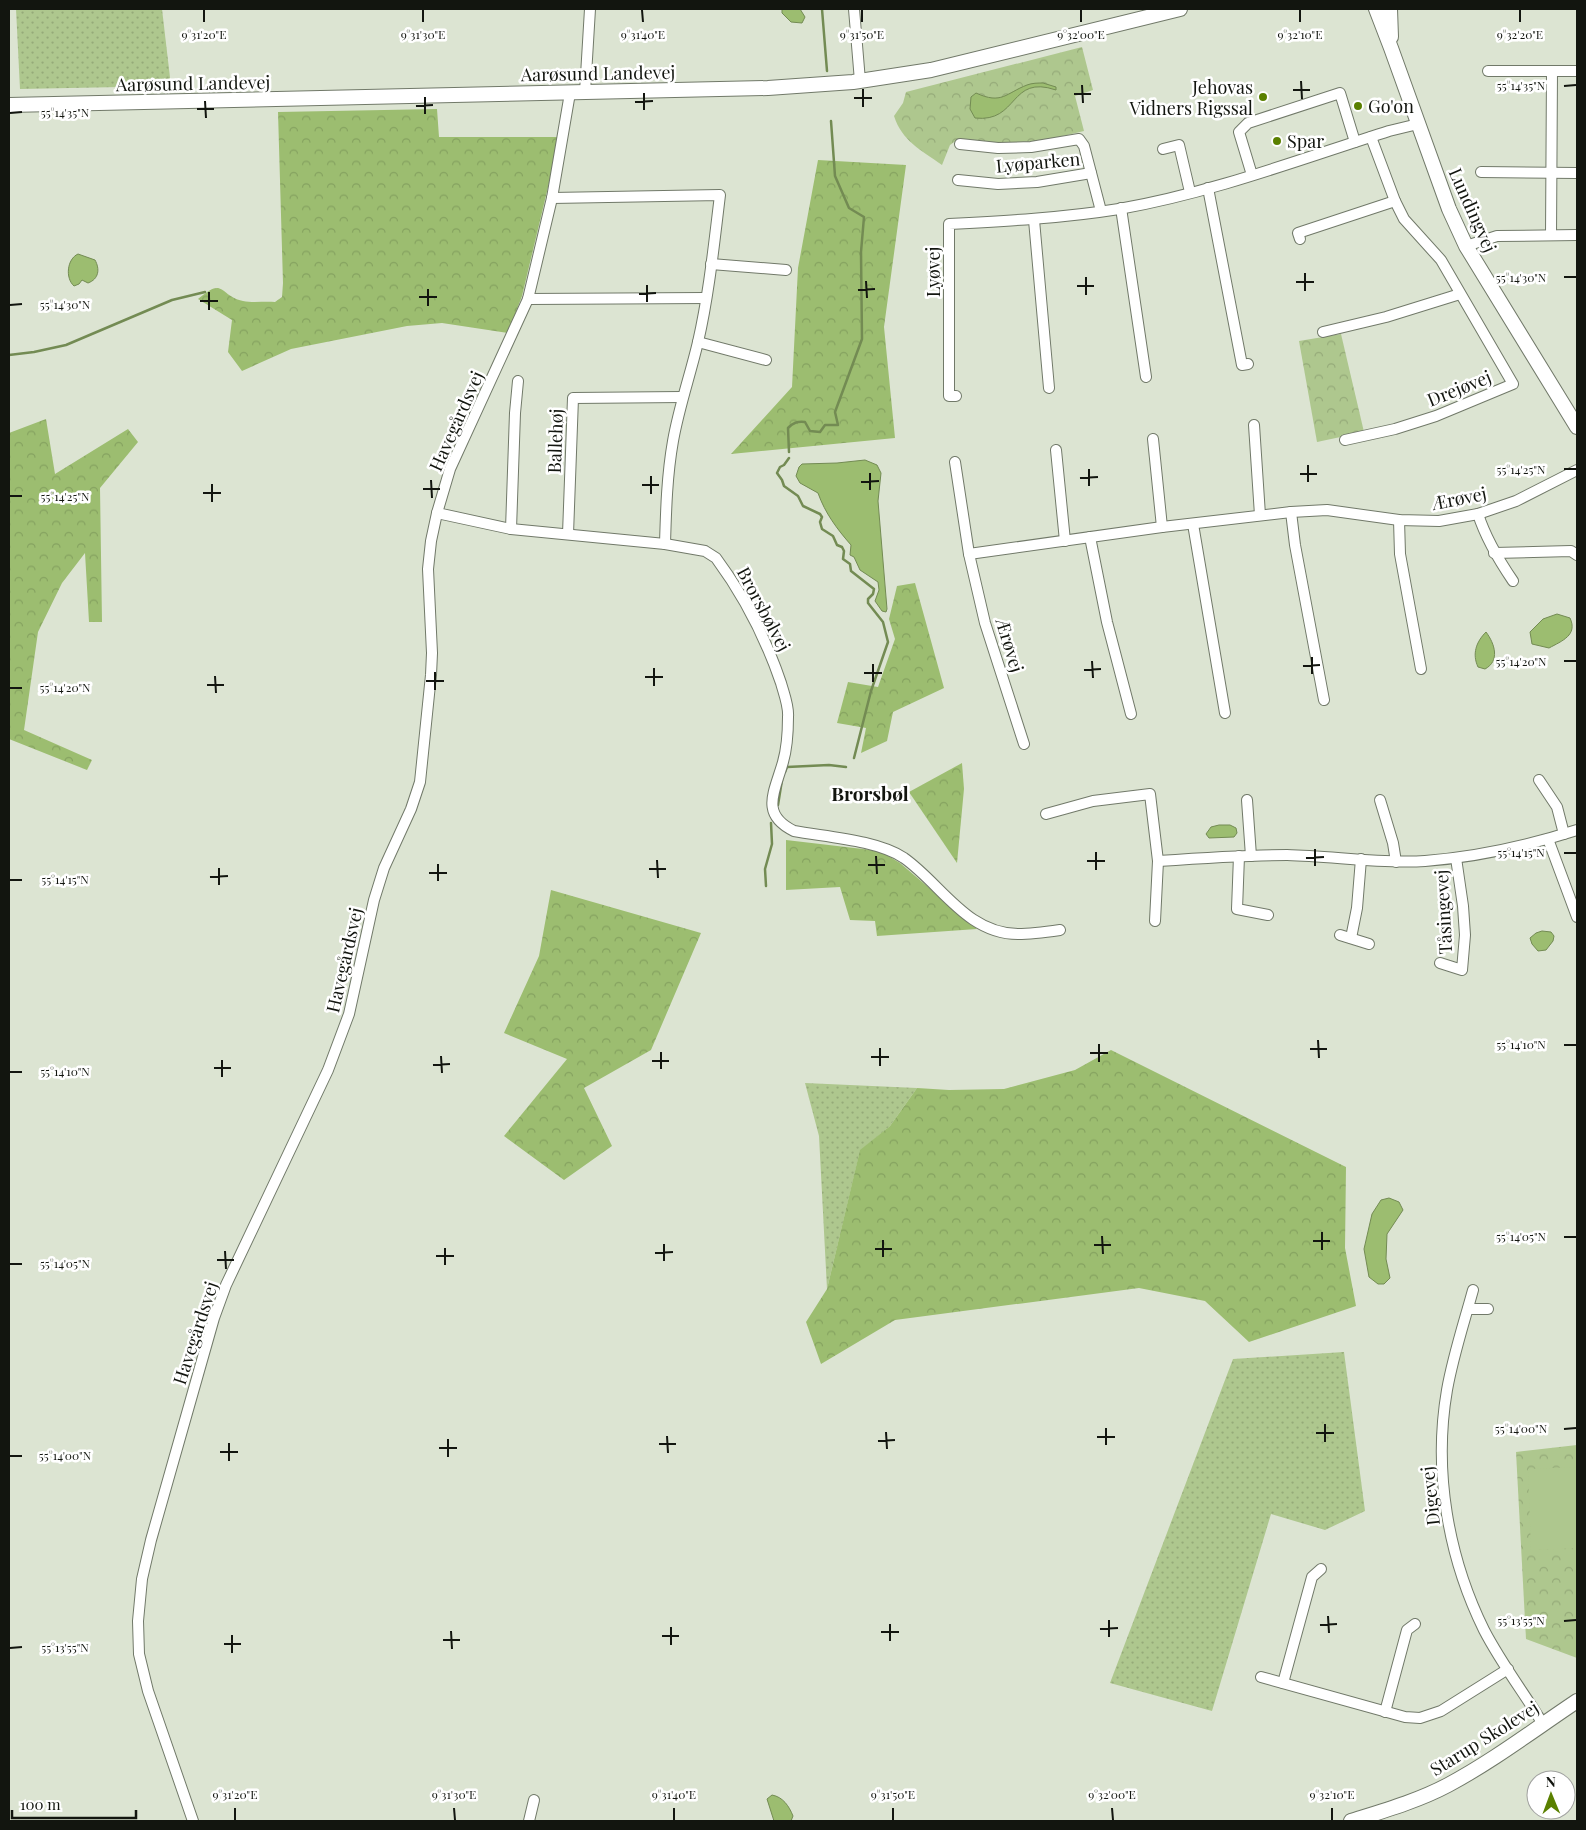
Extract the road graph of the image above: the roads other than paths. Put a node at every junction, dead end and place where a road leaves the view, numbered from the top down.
1 (590, 9) edge
2 (854, 9) edge
3 (1180, 9) edge
4 (1376, 9) edge
5 (1390, 9) edge
6 (1391, 48) junction
7 (1488, 71) dead end
8 (1552, 71) junction
9 (1577, 71) edge
10 (860, 81) junction
11 (585, 92) junction
12 (570, 93) junction
13 (9, 106) edge
14 (1418, 124) junction
15 (1371, 137) junction
16 (1355, 142) junction
17 (960, 144) dead end
18 (1163, 149) dead end
19 (1481, 172) dead end
20 (1552, 173) junction
21 (1577, 173) edge
22 (1091, 174) junction
23 (1252, 174) junction
24 (958, 180) dead end
25 (1208, 188) junction
26 (1190, 192) junction
27 (552, 198) junction
28 (1395, 202) junction
29 (1121, 208) junction
30 (1101, 211) junction
31 (1034, 220) junction
32 (1551, 235) junction
33 (1577, 235) edge
34 (1300, 239) dead end
35 (1466, 246) junction
36 (712, 264) junction
37 (786, 270) dead end
38 (1460, 294) junction
39 (706, 298) junction
40 (528, 299) junction
41 (1323, 332) dead end
42 (698, 342) junction
43 (766, 360) dead end
44 (1248, 364) dead end
45 (1146, 377) dead end
46 (518, 381) dead end
47 (1049, 388) dead end
48 (956, 396) dead end
49 (682, 397) junction
50 (1254, 425) dead end
51 (1577, 427) edge
52 (1153, 439) dead end
53 (1346, 440) dead end
54 (1056, 450) dead end
55 (955, 462) dead end
56 (1577, 470) edge
57 (1291, 512) junction
58 (437, 513) junction
59 (1478, 514) junction
60 (1260, 515) junction
61 (1399, 520) junction
62 (1193, 524) junction
63 (1162, 527) junction
64 (511, 529) junction
65 (568, 534) junction
66 (1090, 537) junction
67 (1065, 540) junction
68 (665, 544) junction
69 (1494, 553) junction
70 (969, 554) junction
71 (1577, 555) edge
72 (1513, 581) dead end
73 (1421, 670) dead end
74 (1324, 700) dead end
75 (1225, 713) dead end
76 (1132, 714) dead end
77 (1024, 744) dead end
78 (1539, 780) dead end
79 (1247, 800) dead end
80 (1380, 800) dead end
81 (1046, 814) dead end
82 (1577, 830) edge
83 (1564, 834) junction
84 (1548, 840) junction
85 (1239, 856) junction
86 (1251, 856) junction
87 (1456, 858) junction
88 (1361, 859) junction
89 (1158, 861) junction
90 (1396, 862) junction
91 (1268, 915) dead end
92 (1577, 917) edge
93 (1155, 921) dead end
94 (1060, 930) dead end
95 (1340, 935) dead end
96 (1352, 938) junction
97 (1368, 944) dead end
98 (1440, 963) dead end
99 (1473, 1290) dead end
100 (1468, 1309) junction
101 (1488, 1309) dead end
102 (1321, 1569) dead end
103 (1415, 1624) dead end
104 (1508, 1669) junction
105 (1261, 1677) dead end
106 (1283, 1683) junction
107 (1577, 1701) edge
108 (1385, 1712) junction
109 (1543, 1724) junction
110 (534, 1800) dead end
111 (193, 1821) edge
112 (529, 1821) edge
113 (1351, 1821) edge

1 - 11 street
2 - 10 street
3 - 10 street, Aarøsund Landevej
4 - 6 street, Lundingvej
5 - 6 street, Lundingvej
6 - 14 street, Lundingvej
7 - 8 street
8 - 9 street
8 - 20 street
10 - 11 street, Aarøsund Landevej
11 - 12 street, Aarøsund Landevej
12 - 13 street, Aarøsund Landevej
12 - 27 street, Havegårdsvej
14 - 15 street, Lyøvej
14 - 35 street, Lundingvej
15 - 16 street, Lyøvej
15 - 28 street, Drejøvej
16 - 23 street, Lyøvej
16 - 23 street
17 - 22 street, Lyøparken
18 - 26 street
19 - 20 street
20 - 21 street
20 - 32 street
22 - 24 street, Lyøparken
22 - 30 street, Lyøparken
23 - 25 street, Lyøvej
25 - 26 street, Lyøvej
25 - 44 street
26 - 29 street, Lyøvej
27 - 36 street
27 - 40 street, Havegårdsvej
28 - 34 street
28 - 38 street, Drejøvej
29 - 30 street, Lyøvej
29 - 45 street
30 - 31 street, Lyøvej
31 - 47 street
31 - 48 street, Lyøvej
32 - 33 street
32 - 35 street
35 - 51 street, Lundingvej
36 - 37 street
36 - 39 street
38 - 41 street
38 - 53 street, Drejøvej
39 - 40 street
39 - 42 street
40 - 58 street, Havegårdsvej
42 - 43 street
42 - 49 street
46 - 64 street
49 - 65 street, Ballehøj
49 - 68 street
50 - 60 street
52 - 63 street
54 - 67 street
55 - 70 street, Ærøvej
56 - 59 street, Ærøvej
57 - 60 street, Ærøvej
57 - 61 street, Ærøvej
57 - 74 street
58 - 64 street, Brorsbølvej
58 - 111 street, Havegårdsvej
59 - 61 street, Ærøvej
59 - 69 street
60 - 62 street, Ærøvej
61 - 73 street
62 - 63 street, Ærøvej
62 - 75 street
63 - 66 street, Ærøvej
64 - 65 street, Brorsbølvej
65 - 68 street, Brorsbølvej
66 - 67 street, Ærøvej
66 - 76 street
67 - 70 street, Ærøvej
68 - 94 street, Brorsbølvej
69 - 71 street
69 - 72 street
70 - 77 street, Ærøvej
78 - 83 street
79 - 86 street
80 - 90 street
81 - 89 street
82 - 83 street, Tåsingevej
83 - 84 street, Tåsingevej
84 - 87 street, Tåsingevej
84 - 92 street
85 - 86 street, Tåsingevej
85 - 89 street, Tåsingevej
85 - 91 street
86 - 88 street, Tåsingevej
87 - 90 street, Tåsingevej
87 - 98 street, Tåsingevej
88 - 90 street, Tåsingevej
88 - 96 street
89 - 93 street
95 - 96 street
96 - 97 street
99 - 100 street, Digevej
100 - 101 street
100 - 104 street, Digevej
102 - 106 street
103 - 108 street
104 - 108 street
104 - 109 street, Digevej
105 - 106 street
106 - 108 street
107 - 109 street, Starup Skolevej
109 - 113 street, Starup Skolevej
110 - 112 street

